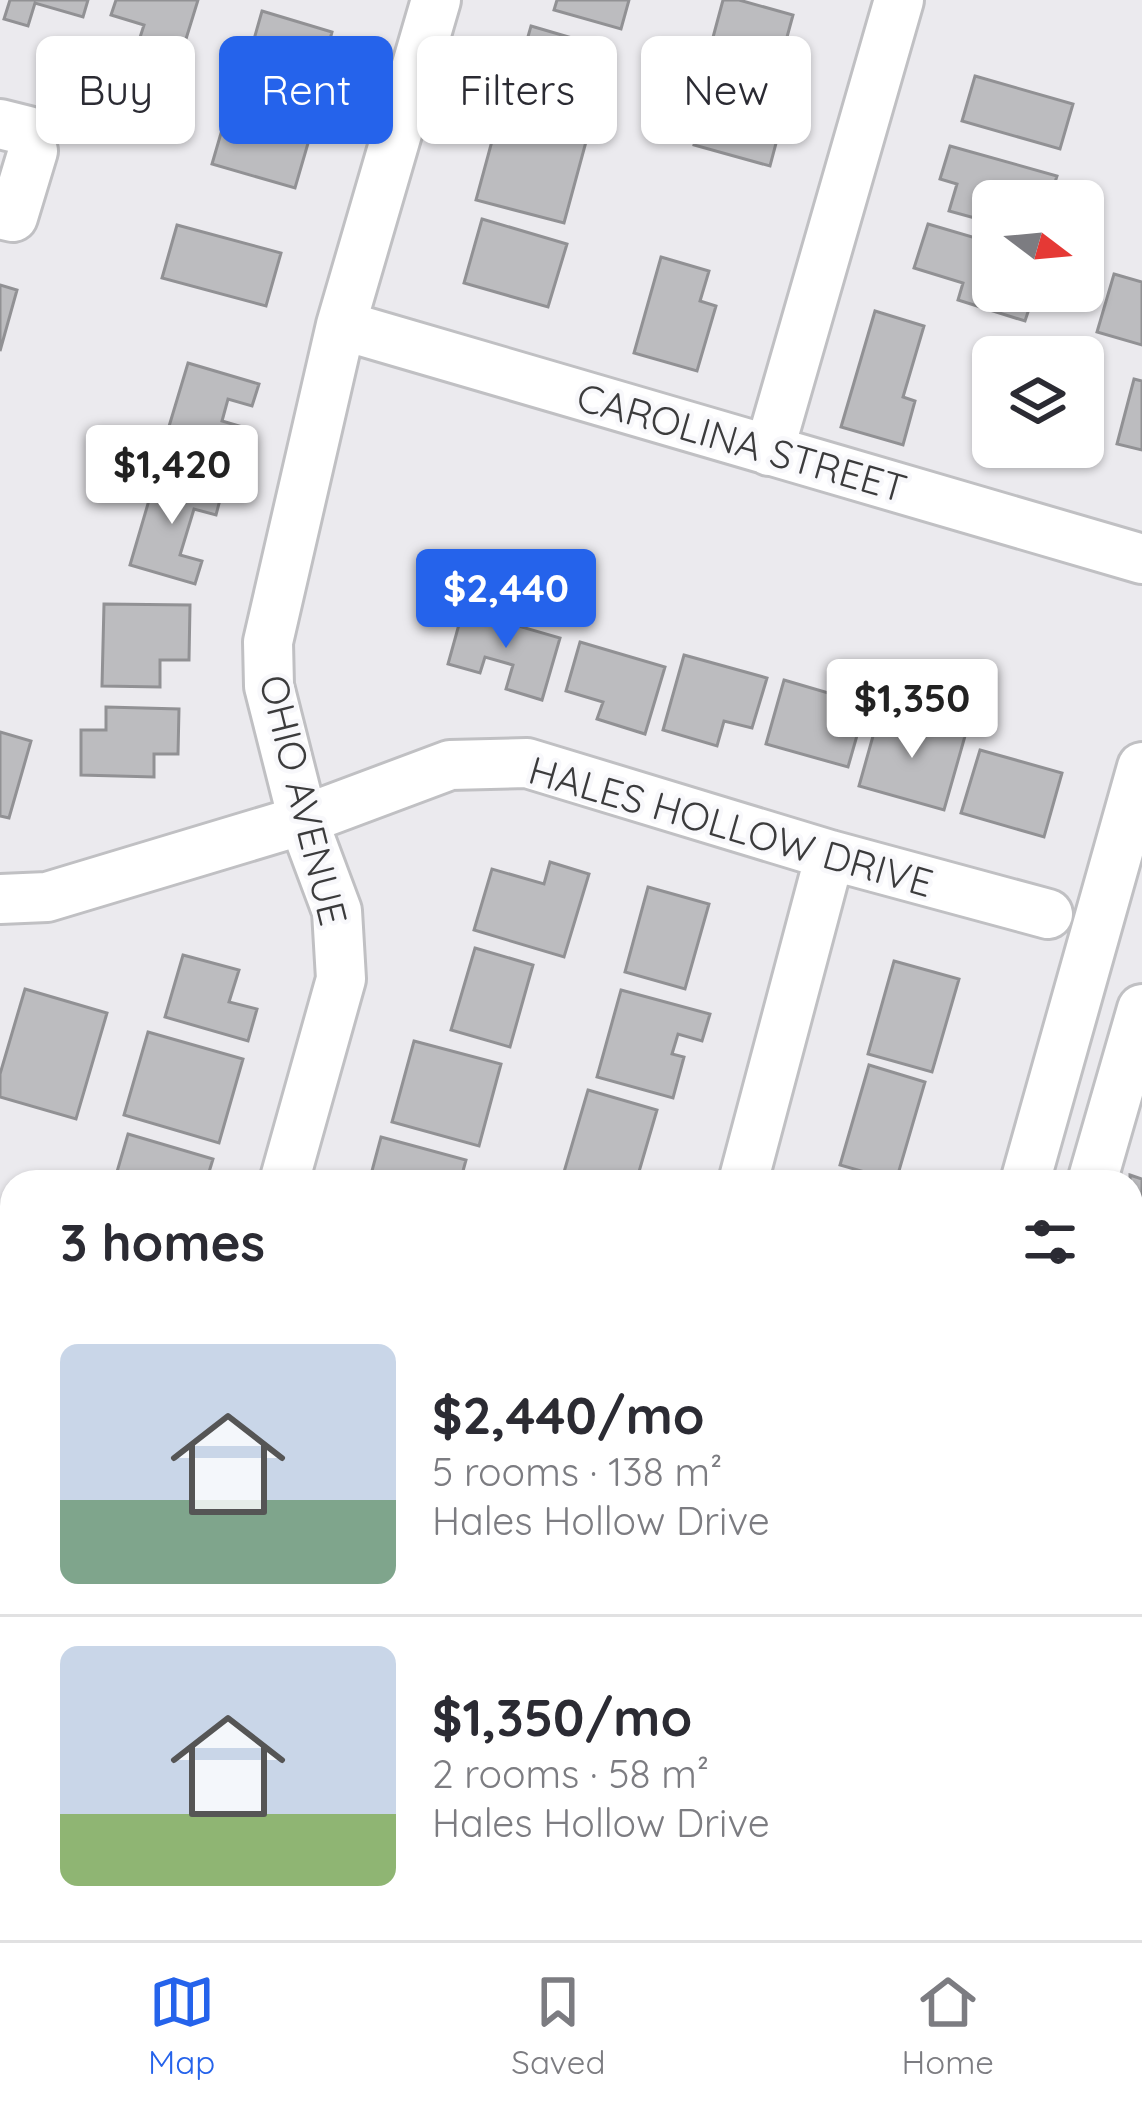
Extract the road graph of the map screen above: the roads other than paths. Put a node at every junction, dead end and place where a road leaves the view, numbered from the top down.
1 (436, 0) edge
2 (898, 0) edge
3 (0, 124) edge
4 (0, 214) edge
5 (341, 325) junction
6 (769, 451) junction
7 (1142, 559) edge
8 (1142, 767) edge
9 (303, 820) junction
10 (830, 855) junction
11 (0, 898) edge
12 (1048, 914) dead end
13 (1142, 1009) edge
14 (287, 1170) edge
15 (746, 1170) edge
16 (1028, 1170) edge
17 (1095, 1170) edge

1 - 5 street, OHIO AVENUE
2 - 6 street
3 - 4 street
5 - 6 street, CAROLINA STREET
5 - 9 street, OHIO AVENUE
6 - 7 street, CAROLINA STREET
8 - 16 street
9 - 10 street, HALES HOLLOW DRIVE
9 - 11 street, HALES HOLLOW DRIVE
9 - 14 street, OHIO AVENUE
10 - 12 street, HALES HOLLOW DRIVE
10 - 15 street
13 - 17 street

